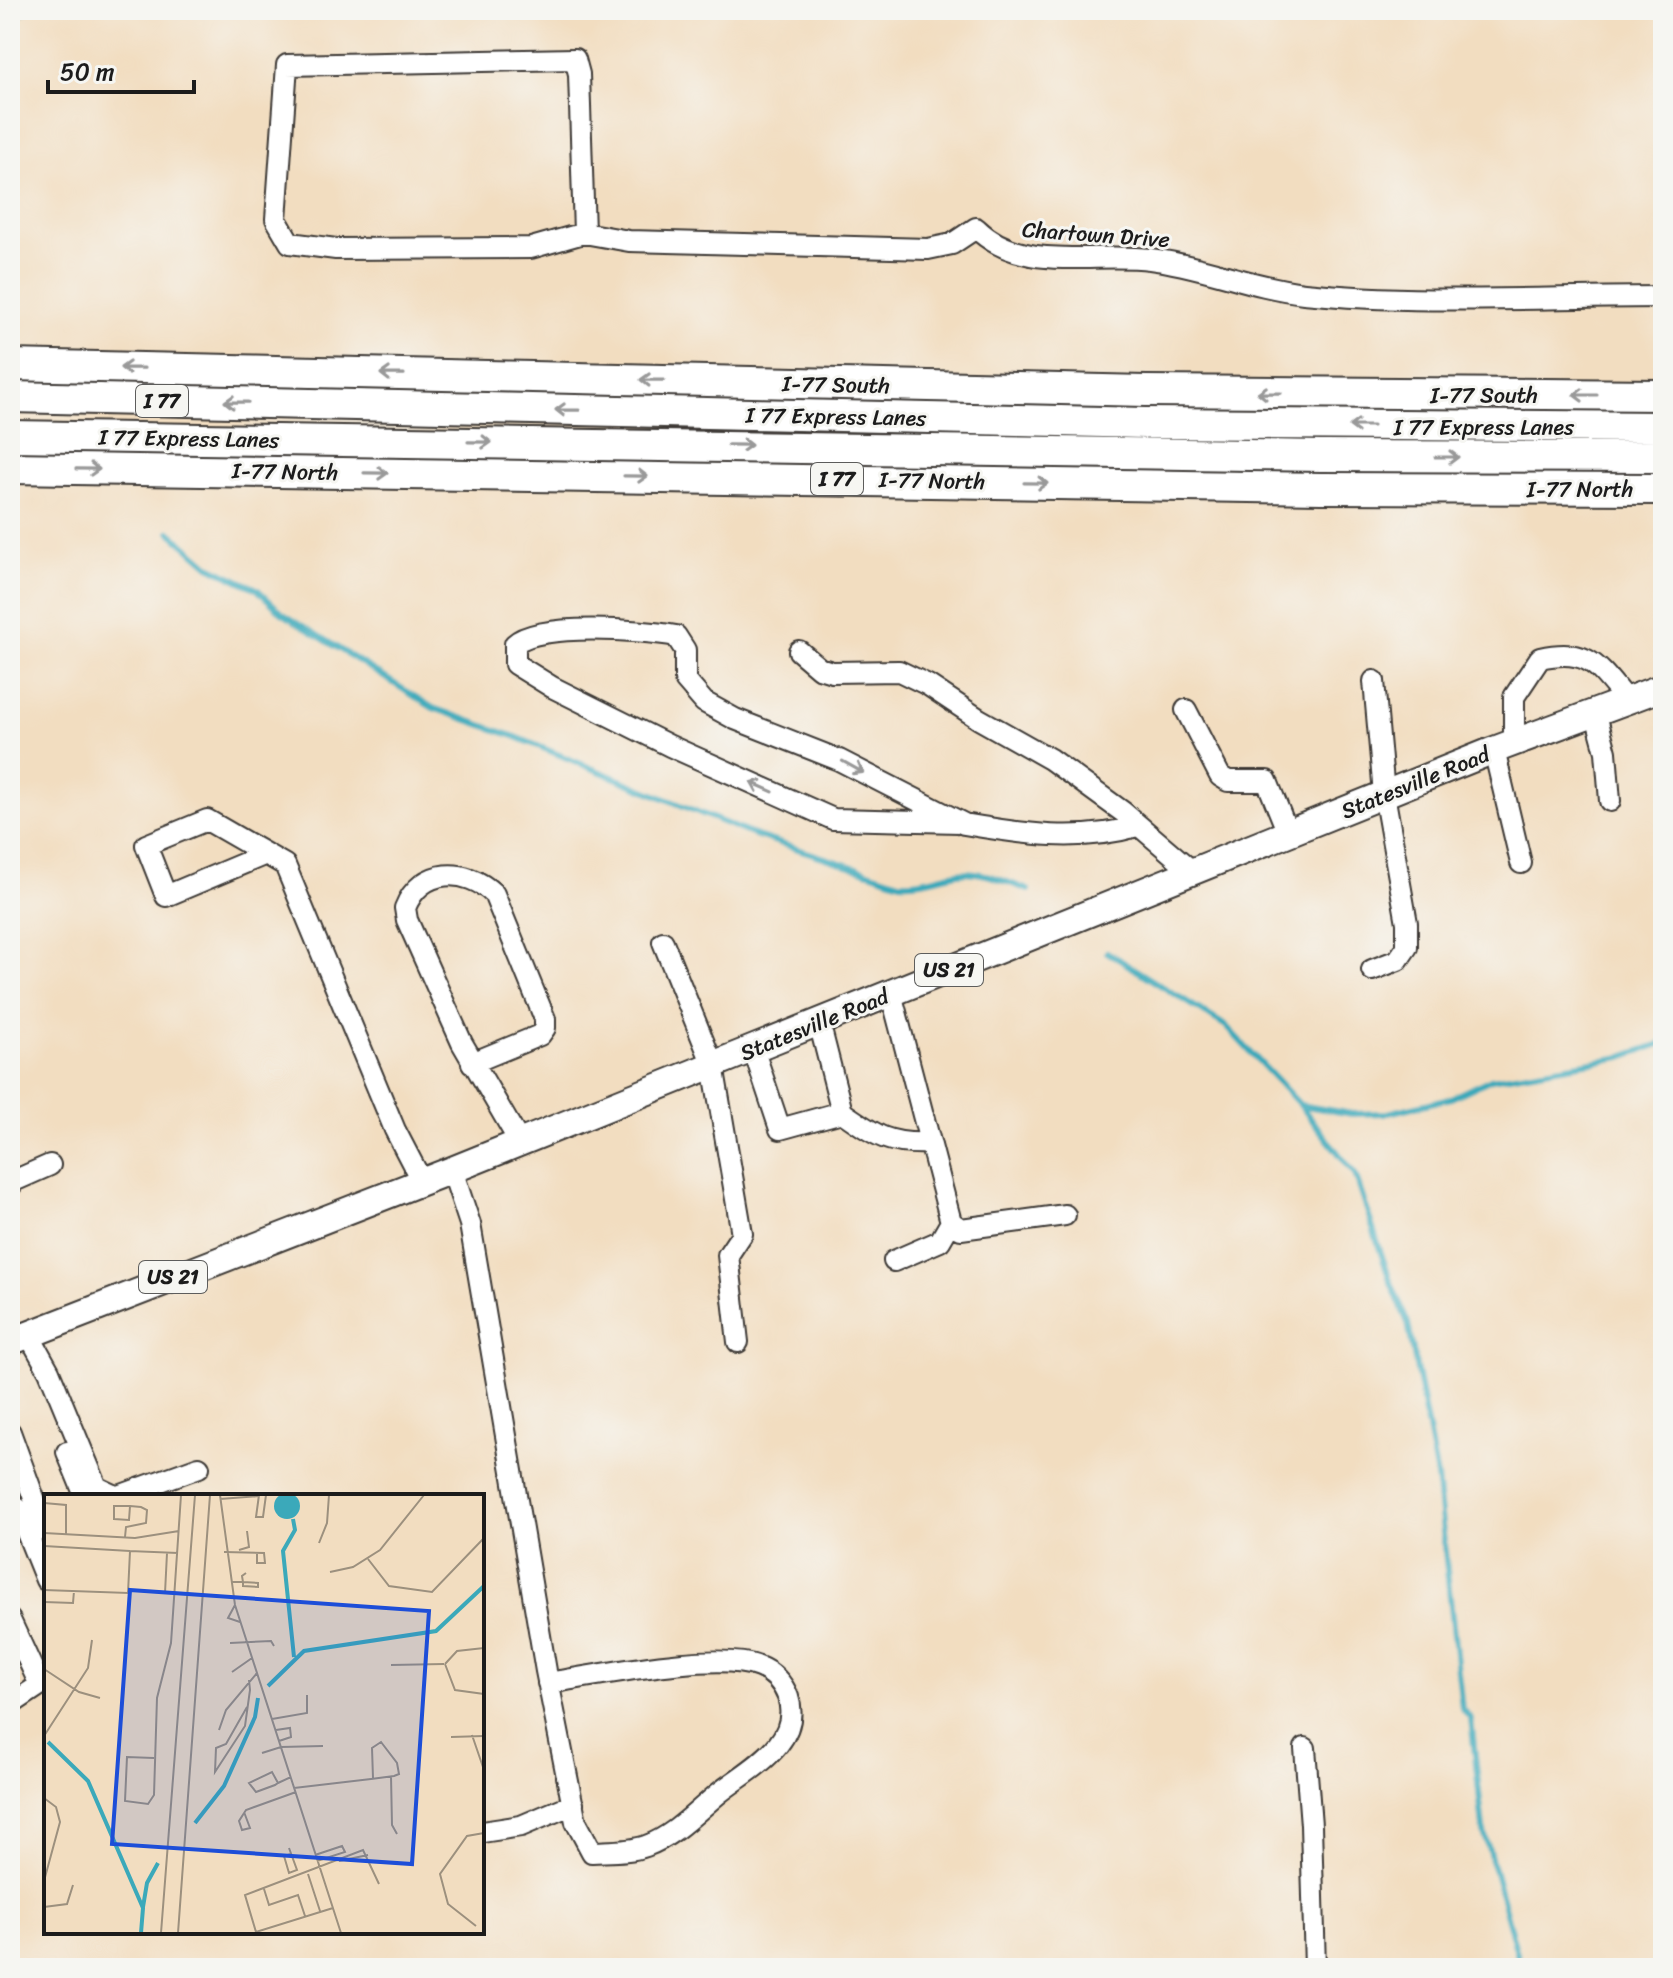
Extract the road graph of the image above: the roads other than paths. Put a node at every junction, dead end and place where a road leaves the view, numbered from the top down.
1 (584, 233) junction
2 (1663, 297) edge
3 (10, 365) edge
4 (1066, 389) junction
5 (1663, 395) edge
6 (10, 397) edge
7 (813, 415) junction
8 (1663, 427) edge
9 (10, 436) edge
10 (1663, 457) edge
11 (10, 468) edge
12 (1663, 489) edge
13 (799, 651) dead end
14 (1374, 681) dead end
15 (1663, 687) edge
16 (1626, 700) junction
17 (1186, 710) dead end
18 (1595, 711) junction
19 (1504, 746) junction
20 (1384, 794) junction
21 (1610, 801) dead end
22 (960, 822) junction
23 (1138, 826) junction
24 (1288, 833) junction
25 (266, 854) junction
26 (1521, 863) dead end
27 (1192, 871) junction
28 (663, 942) dead end
29 (1372, 970) dead end
30 (891, 993) junction
31 (819, 1022) junction
32 (753, 1048) junction
33 (472, 1063) junction
34 (713, 1065) junction
35 (842, 1112) junction
36 (520, 1143) junction
37 (929, 1143) junction
38 (50, 1165) dead end
39 (452, 1170) junction
40 (12, 1178) edge
41 (422, 1182) junction
42 (1065, 1215) dead end
43 (951, 1222) junction
44 (894, 1261) dead end
45 (20, 1338) edge
46 (738, 1342) dead end
47 (10, 1432) edge
48 (199, 1467) dead end
49 (84, 1494) edge
50 (113, 1494) edge
51 (124, 1494) edge
52 (10, 1506) edge
53 (44, 1526) edge
54 (44, 1575) edge
55 (10, 1620) edge
56 (43, 1683) edge
57 (548, 1683) junction
58 (10, 1705) edge
59 (1305, 1748) dead end
60 (573, 1804) junction
61 (484, 1832) edge
62 (1315, 1968) edge

1 - 1 street
1 - 2 street, Chartown Drive
4 -> 3 highway, I-77 South / I 77
5 -> 4 highway, I-77 South / I 77
4 - 7 highway
7 -> 6 highway, I 77 Express Lanes / I 77
8 -> 7 highway, I 77 Express Lanes / I 77
9 -> 10 highway, I 77 Express Lanes / I 77
11 -> 12 highway, I-77 North / I 77
13 - 23 street
14 - 20 street
15 - 16 main road, Statesville Road / US 21
16 - 18 main road, Statesville Road / US 21
16 - 19 street
17 - 24 street
18 - 19 main road, Statesville Road / US 21
18 - 21 street
19 - 20 main road, Statesville Road / US 21
19 - 26 street
20 - 24 main road, Statesville Road / US 21
20 - 29 street
22 -> 22 street
22 - 23 street
23 - 27 street
24 - 27 main road, Statesville Road / US 21
25 - 25 street
25 - 41 street
27 - 30 main road, Statesville Road / US 21
28 - 34 street
30 - 31 main road, Statesville Road / US 21
30 - 37 street
31 - 32 main road, Statesville Road / US 21
31 - 35 street
32 - 34 main road, Statesville Road / US 21
32 - 35 street
33 - 33 street
33 - 36 street
34 - 36 main road, Statesville Road / US 21
34 - 46 street
35 - 37 street
36 - 39 main road, Statesville Road / US 21
37 - 43 street
38 - 40 street
39 - 41 main road, Statesville Road / US 21
39 - 57 street
41 - 45 main road, Statesville Road / US 21
42 - 43 street
43 - 44 street
45 - 49 street
45 - 50 street
47 - 53 street
48 - 51 street
52 - 54 street
55 - 56 street
56 - 58 street
57 - 60 street
57 - 60 street
59 - 62 street
60 - 61 street

